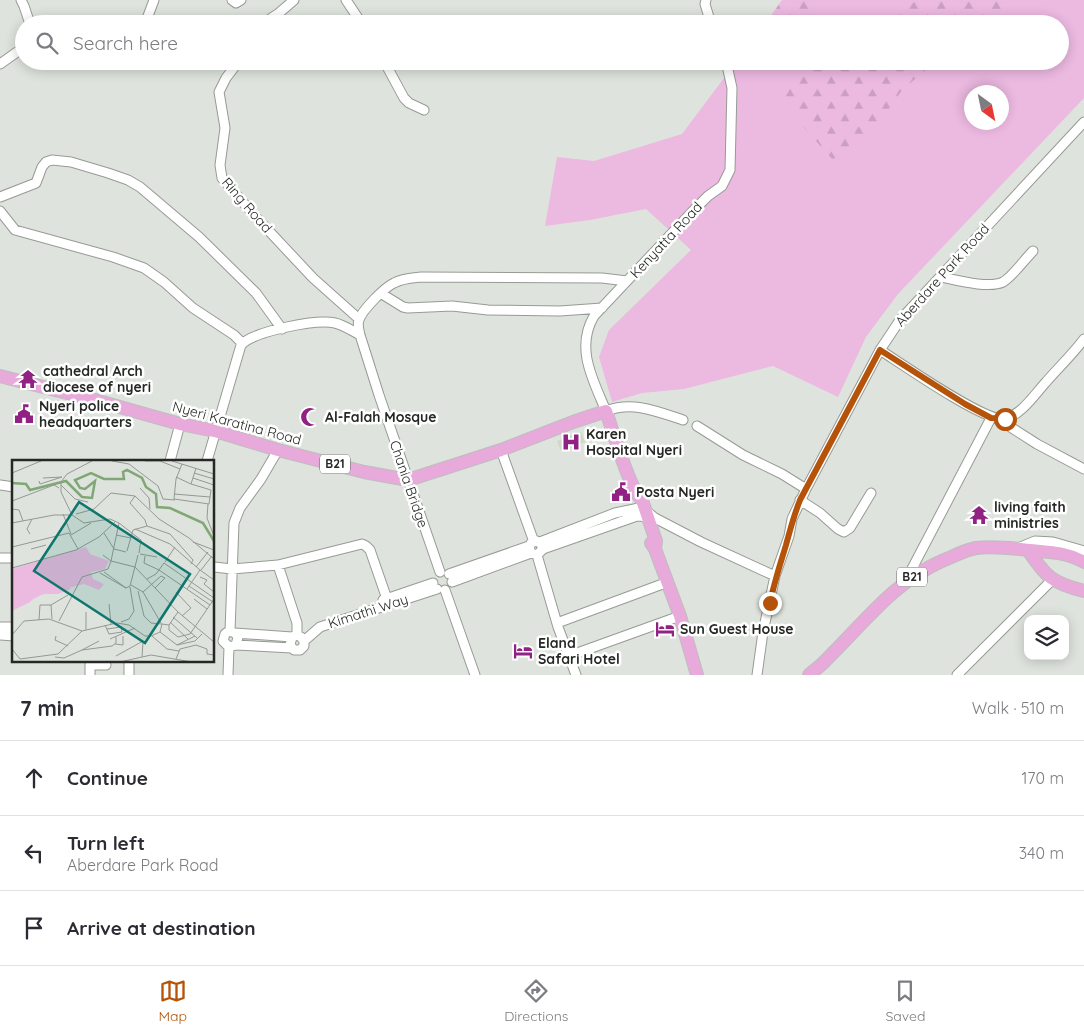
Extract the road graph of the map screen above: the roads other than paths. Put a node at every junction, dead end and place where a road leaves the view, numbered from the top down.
1 (154, 0) edge
2 (232, 0) edge
3 (241, 0) edge
4 (294, 0) edge
5 (346, 0) edge
6 (706, 0) edge
7 (24, 2) edge
8 (279, 14) edge
9 (28, 15) edge
10 (148, 15) edge
11 (356, 15) edge
12 (708, 15) edge
13 (15, 53) edge
14 (0, 64) edge
15 (232, 70) edge
16 (389, 70) edge
17 (728, 70) edge
18 (424, 110) dead end
19 (1084, 122) edge
20 (0, 197) edge
21 (0, 211) edge
22 (1033, 251) dead end
23 (941, 277) junction
24 (628, 281) junction
25 (382, 294) junction
26 (602, 308) junction
27 (359, 319) junction
28 (282, 329) junction
29 (360, 335) junction
30 (1084, 339) edge
31 (242, 343) junction
32 (880, 350) junction
33 (0, 376) edge
34 (606, 412) junction
35 (995, 418) junction
36 (683, 420) dead end
37 (180, 424) junction
38 (697, 426) dead end
39 (215, 431) junction
40 (278, 450) junction
41 (501, 450) junction
42 (170, 460) edge
43 (207, 460) edge
44 (1084, 469) edge
45 (408, 480) junction
46 (806, 488) junction
47 (871, 493) dead end
48 (800, 500) junction
49 (644, 511) junction
50 (536, 548) junction
51 (1023, 549) junction
52 (1084, 551) edge
53 (1084, 562) edge
54 (278, 565) junction
55 (215, 568) edge
56 (232, 569) junction
57 (440, 572) junction
58 (775, 576) junction
59 (451, 578) junction
60 (1052, 580) junction
61 (668, 582) junction
62 (905, 582) junction
63 (438, 588) junction
64 (1084, 591) edge
65 (387, 599) junction
66 (680, 616) junction
67 (557, 623) junction
68 (215, 634) edge
69 (299, 638) junction
70 (230, 639) junction
71 (215, 643) edge
72 (292, 648) junction
73 (569, 656) junction
74 (129, 662) edge
75 (825, 662) junction
76 (106, 665) dead end
77 (697, 671) edge
78 (90, 675) edge
79 (129, 675) edge
80 (228, 675) edge
81 (475, 675) edge
82 (576, 675) edge
83 (757, 675) edge
84 (809, 675) edge
85 (816, 675) edge
86 (958, 675) edge

1 - 10 street
2 - 3 street
4 - 8 street
5 - 11 street
6 - 12 street
7 - 9 street
13 - 14 street
15 - 27 street, Ring Road
16 - 18 street
17 - 24 street, Kenyatta Road
19 - 23 street, Aberdare Park Road
20 - 28 street
21 - 31 street
22 - 23 street
23 - 32 street, Aberdare Park Road
24 - 25 street
24 - 26 street, Kenyatta Road
25 - 26 street
25 - 27 street
26 - 34 street, Kenyatta Road
27 - 29 street, Chania Bridge
28 - 29 street
28 - 31 street
29 - 45 street, Chania Bridge
30 - 35 street
31 - 39 street
32 - 35 street
32 - 46 street, Aberdare Park Road
33 - 37 highway, Nyeri Karatina Road / B21
34 - 36 street
34 - 41 highway, Nyeri Karatina Road / B21
34 - 49 highway
35 - 44 street
35 - 62 street
37 - 39 highway, Nyeri Karatina Road / B21
37 - 42 street
38 - 46 street
39 - 40 highway, Nyeri Karatina Road / B21
39 - 43 street
40 - 45 highway, Nyeri Karatina Road / B21
40 - 56 street
41 - 45 highway, Nyeri Karatina Road / B21
41 - 50 street
45 - 57 street, Chania Bridge
46 - 48 street, Aberdare Park Road
47 - 48 street
48 - 58 street, Aberdare Park Road
49 - 50 street
49 - 58 street
49 - 61 highway
50 - 59 street
50 - 67 street
51 - 52 street
51 - 53 highway, B21
51 - 60 highway
51 - 62 highway, B21
54 - 56 street
54 - 65 street
54 - 69 street
55 - 56 street
56 - 70 street
57 - 59 street
57 - 63 street
58 - 83 street, Aberdare Park Road
59 - 63 street
60 - 64 highway
60 - 86 street
61 - 66 highway
61 - 67 street
62 - 75 highway, B21
63 - 65 street, Kimathi Way
63 - 69 street, Kimathi Way
63 - 81 street
65 - 69 street, Kimathi Way
66 - 73 street
66 - 77 highway
67 - 73 street
68 - 70 street
69 - 70 street
69 - 72 street
69 - 72 street
70 - 71 street
70 - 72 street
70 - 80 street
73 - 82 street
74 - 79 street
75 - 84 highway, B21
75 - 85 highway, B21
76 - 78 street

